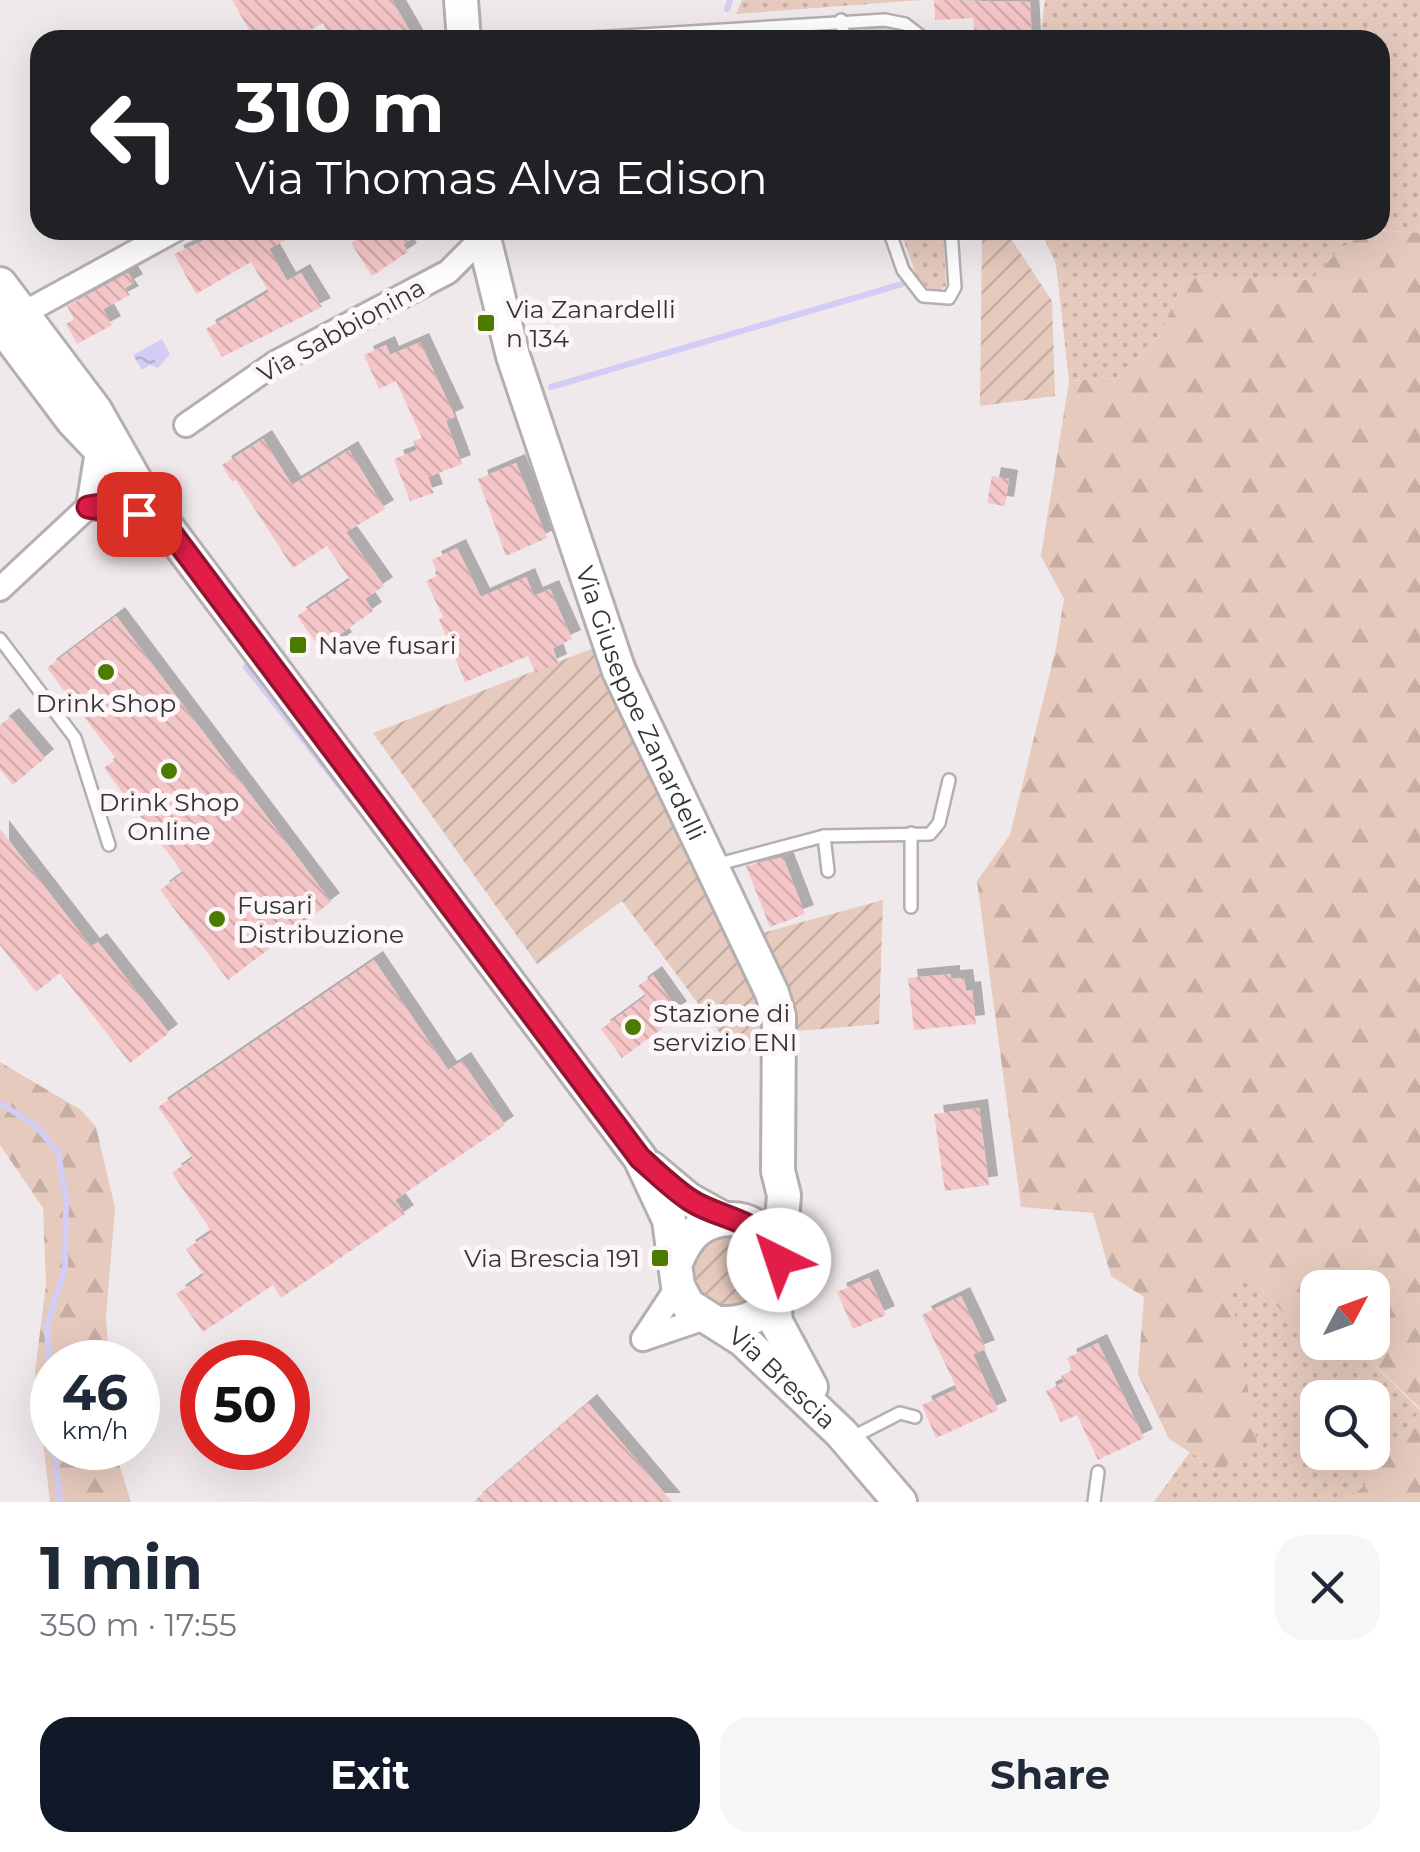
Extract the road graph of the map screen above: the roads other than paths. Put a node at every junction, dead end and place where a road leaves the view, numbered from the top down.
1 (461, 0) edge
2 (841, 20) junction
3 (463, 30) edge
4 (700, 30) edge
5 (843, 30) edge
6 (912, 30) edge
7 (157, 240) edge
8 (477, 240) edge
9 (483, 240) edge
10 (892, 240) edge
11 (952, 240) edge
12 (448, 272) junction
13 (490, 278) junction
14 (0, 284) edge
15 (11, 319) edge
16 (186, 425) dead end
17 (98, 451) junction
18 (135, 484) junction
19 (88, 507) junction
20 (0, 589) edge
21 (0, 639) edge
22 (282, 684) junction
23 (950, 780) dead end
24 (911, 833) junction
25 (824, 836) junction
26 (110, 845) dead end
27 (711, 866) junction
28 (828, 872) dead end
29 (911, 907) dead end
30 (640, 1158) junction
31 (778, 1172) junction
32 (729, 1220) junction
33 (779, 1260) junction
34 (678, 1272) junction
35 (774, 1298) junction
36 (714, 1321) junction
37 (915, 1417) dead end
38 (844, 1436) junction
39 (1098, 1472) dead end
40 (900, 1502) edge
41 (1094, 1502) edge

1 - 3 main road
2 - 4 lane
2 - 5 lane
2 - 6 lane
7 - 15 street
8 - 12 street, Via Sabbionina
9 - 13 main road, Via Giuseppe Zanardelli
10 - 11 lane
12 - 13 street, Via Sabbionina
12 - 16 street, Via Sabbionina
13 - 27 main road, Via Giuseppe Zanardelli
14 - 15 main road, Via Brescia
15 - 17 main road, Via Brescia
15 - 18 main road, Via Brescia
17 - 18 main road, Via Brescia
17 - 19 street
18 - 19 street
18 - 22 main road, Via Brescia
19 - 20 street
19 - 22 street
21 - 26 lane
22 - 30 main road, Via Brescia
23 - 24 lane
24 - 25 lane
24 - 29 lane
25 - 27 lane
25 - 28 lane
27 - 31 main road, Via Giuseppe Zanardelli
30 - 32 main road, Via Brescia
30 - 34 main road, Via Brescia
31 - 32 main road
31 - 33 main road, Via Giuseppe Zanardelli
32 - 33 main road, Via Brescia
32 - 34 main road
33 - 35 main road, Via Brescia
34 - 36 main road, Via Brescia
34 - 36 street
35 - 36 main road, Via Brescia
35 - 38 main road, Via Brescia
36 - 38 main road, Via Brescia
37 - 38 lane
38 - 40 main road, Via Brescia
39 - 41 lane

